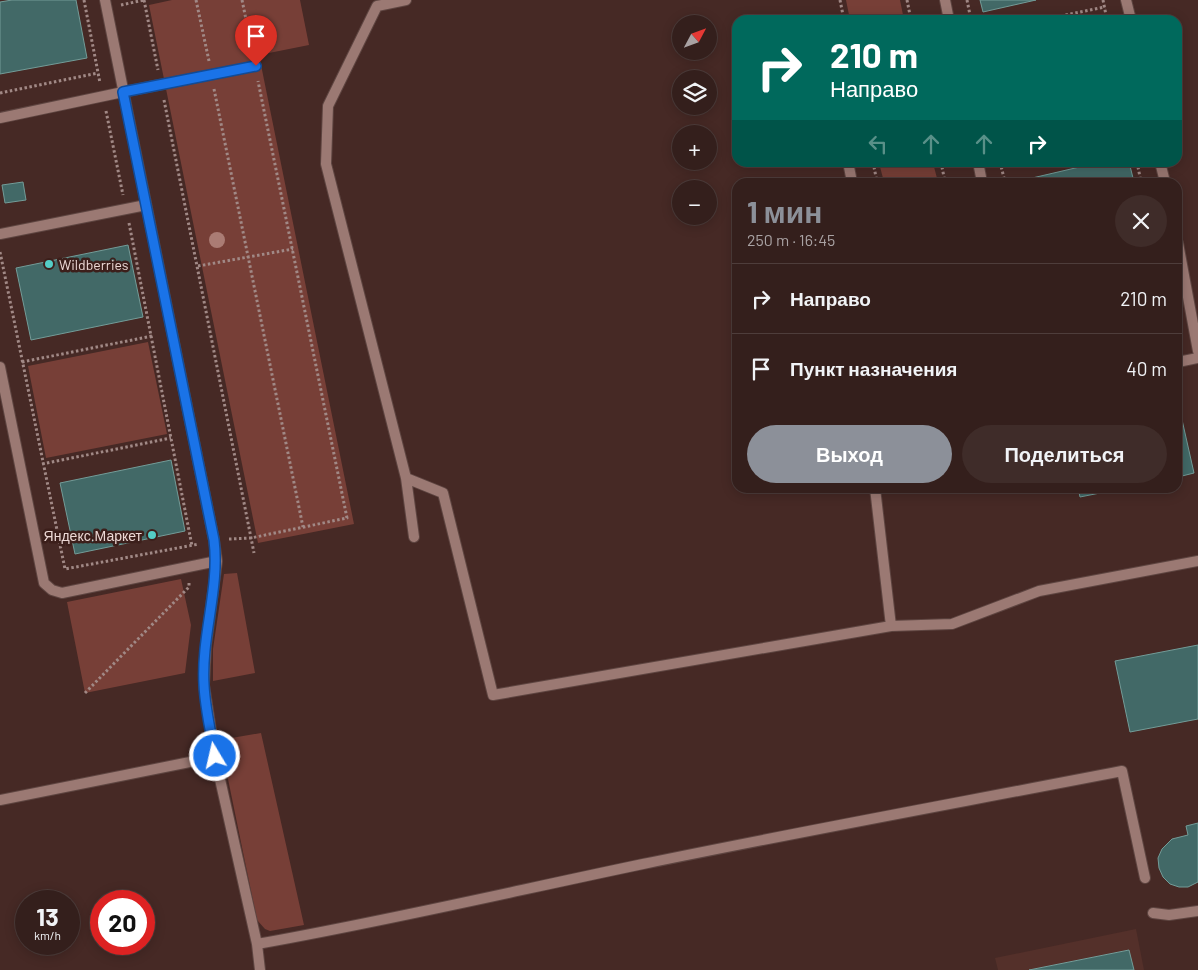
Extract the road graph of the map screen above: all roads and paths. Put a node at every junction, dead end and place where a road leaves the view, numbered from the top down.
1 (84, 0) edge
2 (105, 0) edge
3 (144, 0) edge
4 (196, 0) edge
5 (242, 0) edge
6 (406, 0) edge
7 (840, 0) edge
8 (907, 0) edge
9 (945, 0) edge
10 (967, 0) edge
11 (1103, 0) edge
12 (1126, 0) edge
13 (1105, 7) junction
14 (843, 15) edge
15 (910, 15) edge
16 (948, 15) edge
17 (970, 15) edge
18 (1066, 15) edge
19 (1106, 15) edge
20 (1129, 15) edge
21 (256, 66) junction
22 (98, 73) junction
23 (211, 75) junction
24 (161, 84) junction
25 (123, 92) junction
26 (0, 93) edge
27 (103, 96) junction
28 (0, 118) edge
29 (146, 205) junction
30 (126, 208) junction
31 (0, 234) edge
32 (293, 250) junction
33 (0, 252) edge
34 (248, 257) junction
35 (1182, 263) edge
36 (198, 266) junction
37 (1194, 297) edge
38 (152, 336) junction
39 (1198, 351) edge
40 (1198, 358) edge
41 (1182, 361) edge
42 (22, 362) junction
43 (0, 368) edge
44 (172, 438) junction
45 (42, 464) junction
46 (406, 478) junction
47 (876, 493) edge
48 (303, 527) junction
49 (414, 537) dead end
50 (251, 538) junction
51 (214, 540) junction
52 (192, 545) junction
53 (254, 553) dead end
54 (217, 561) junction
55 (1198, 561) edge
56 (191, 566) junction
57 (891, 626) junction
58 (86, 693) dead end
59 (215, 756) junction
60 (0, 800) edge
61 (1145, 878) dead end
62 (1198, 911) edge
63 (1153, 913) dead end
64 (257, 944) junction
65 (260, 970) edge

1 - 22 path
2 - 25 lane
3 - 24 path
4 - 23 path
5 - 21 path
6 - 46 lane
7 - 14 path
8 - 15 path
9 - 16 lane
10 - 17 path
11 - 13 path
12 - 20 lane
13 - 18 path
13 - 19 path
21 - 23 lane
21 - 32 path
22 - 26 path
22 - 27 path
23 - 24 lane
23 - 34 path
24 - 25 lane
24 - 36 path
25 - 27 lane
25 - 29 lane
27 - 28 lane
27 - 30 path
29 - 30 lane
29 - 51 lane
30 - 31 lane
30 - 38 path
32 - 34 path
32 - 48 path
33 - 42 path
34 - 36 path
34 - 48 path
35 - 37 lane
36 - 50 path
37 - 39 lane
38 - 42 path
38 - 44 path
40 - 41 lane
42 - 45 path
43 - 56 lane
44 - 45 path
44 - 52 path
45 - 52 path
46 - 49 lane
46 - 57 lane
47 - 57 lane
48 - 50 path
50 - 51 path
50 - 53 path
51 - 52 path
51 - 54 lane
52 - 56 path
54 - 56 lane
54 - 59 lane
55 - 57 lane
56 - 58 path
59 - 60 lane
59 - 64 lane
61 - 64 lane
62 - 63 lane
64 - 65 lane

